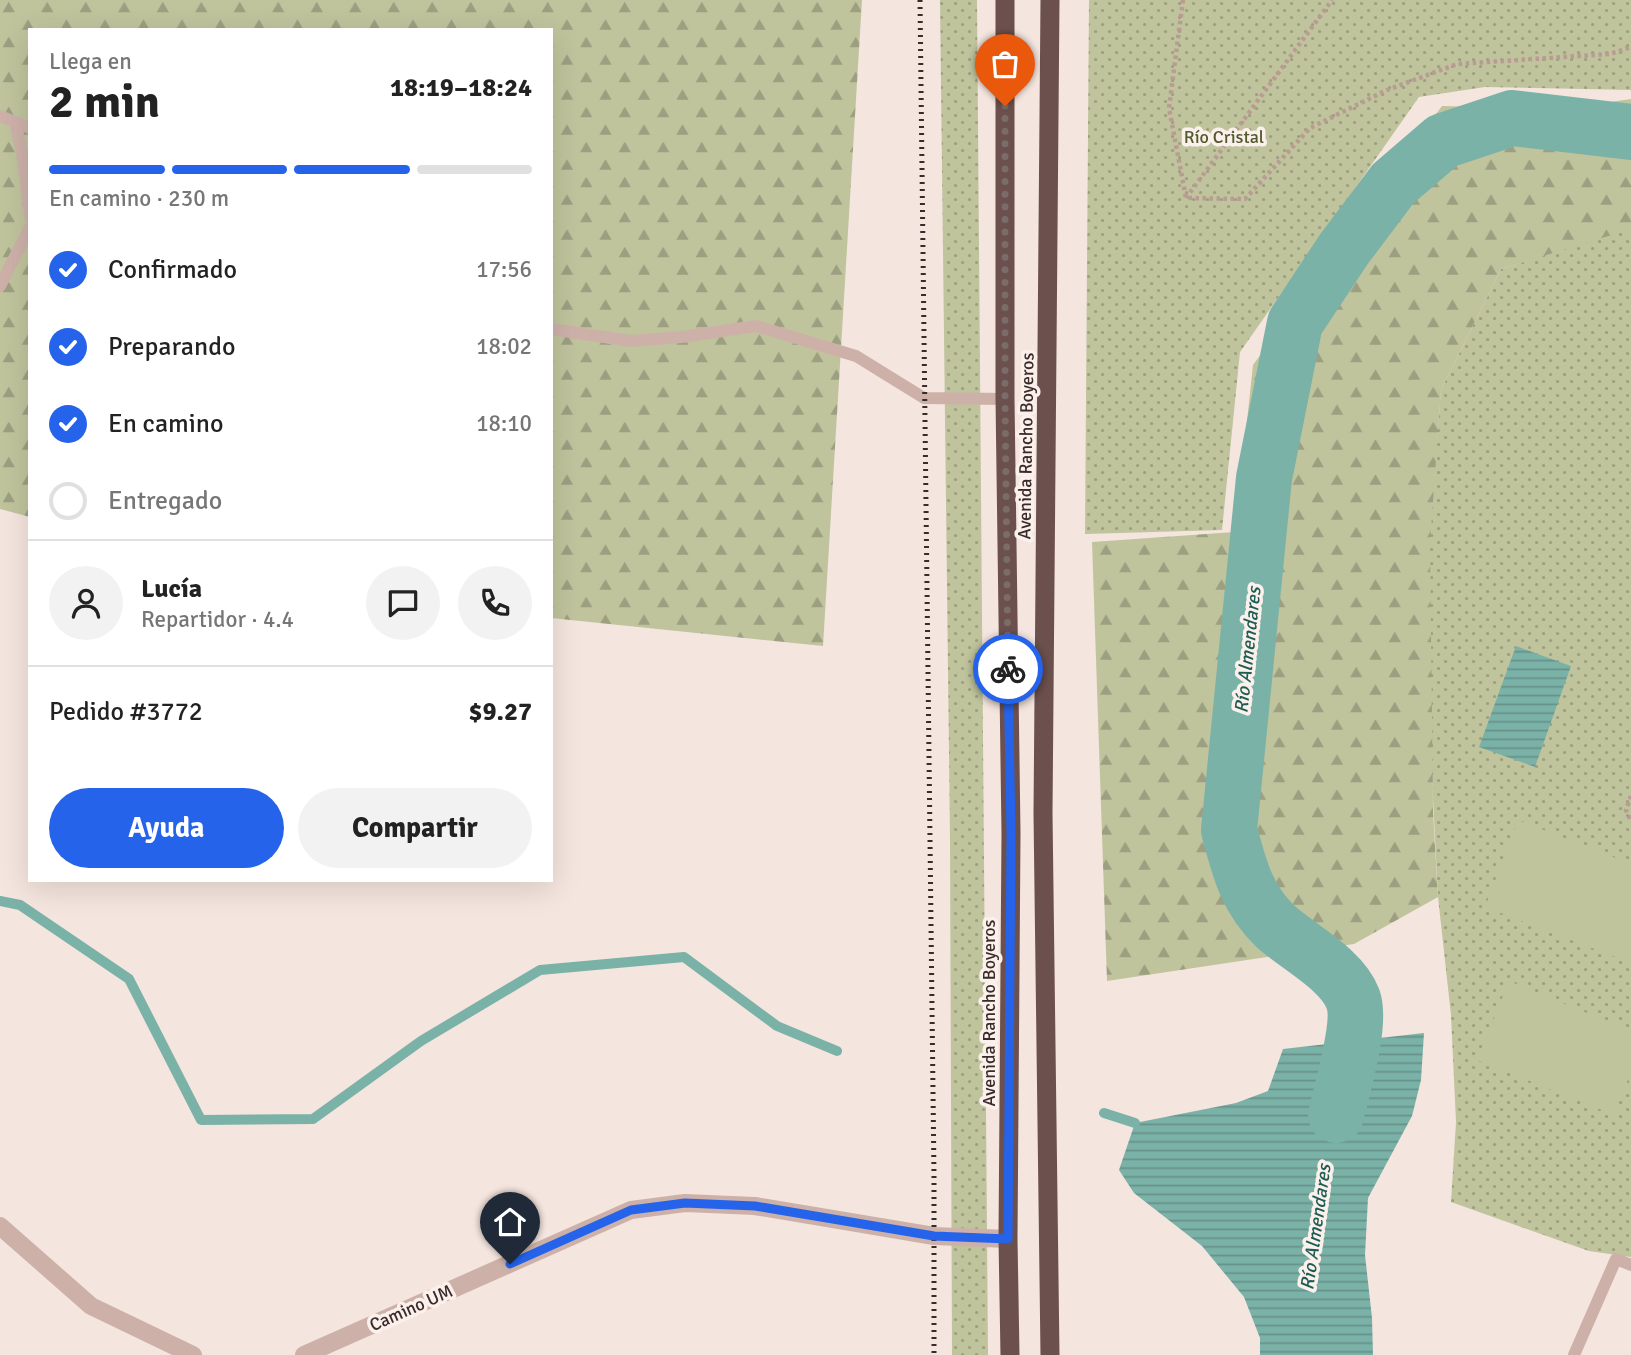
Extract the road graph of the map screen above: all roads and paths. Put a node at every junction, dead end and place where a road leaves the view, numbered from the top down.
1 (1005, 0) edge
2 (1050, 0) edge
3 (1183, 0) edge
4 (1332, 0) edge
5 (1631, 47) edge
6 (0, 116) edge
7 (15, 122) junction
8 (28, 127) edge
9 (1186, 198) junction
10 (28, 200) edge
11 (28, 231) edge
12 (0, 286) edge
13 (553, 329) edge
14 (1005, 399) junction
15 (1631, 796) edge
16 (1631, 821) edge
17 (0, 1226) edge
18 (1008, 1239) junction
19 (1631, 1265) edge
20 (312, 1353) edge
21 (193, 1355) edge
22 (1010, 1355) edge
23 (1050, 1355) edge
24 (1574, 1355) edge

1 - 14 highway, Avenida Rancho Boyeros
2 - 23 highway, Avenida Rancho Boyeros
3 - 9 path
4 - 9 path
5 - 9 path
6 - 7 lane
7 - 8 lane
7 - 10 lane
11 - 12 lane
13 - 14 lane
14 - 18 highway, Avenida Rancho Boyeros
15 - 16 path
17 - 21 street
18 - 20 street, Camino UM
18 - 22 highway, Avenida Rancho Boyeros
19 - 24 lane

